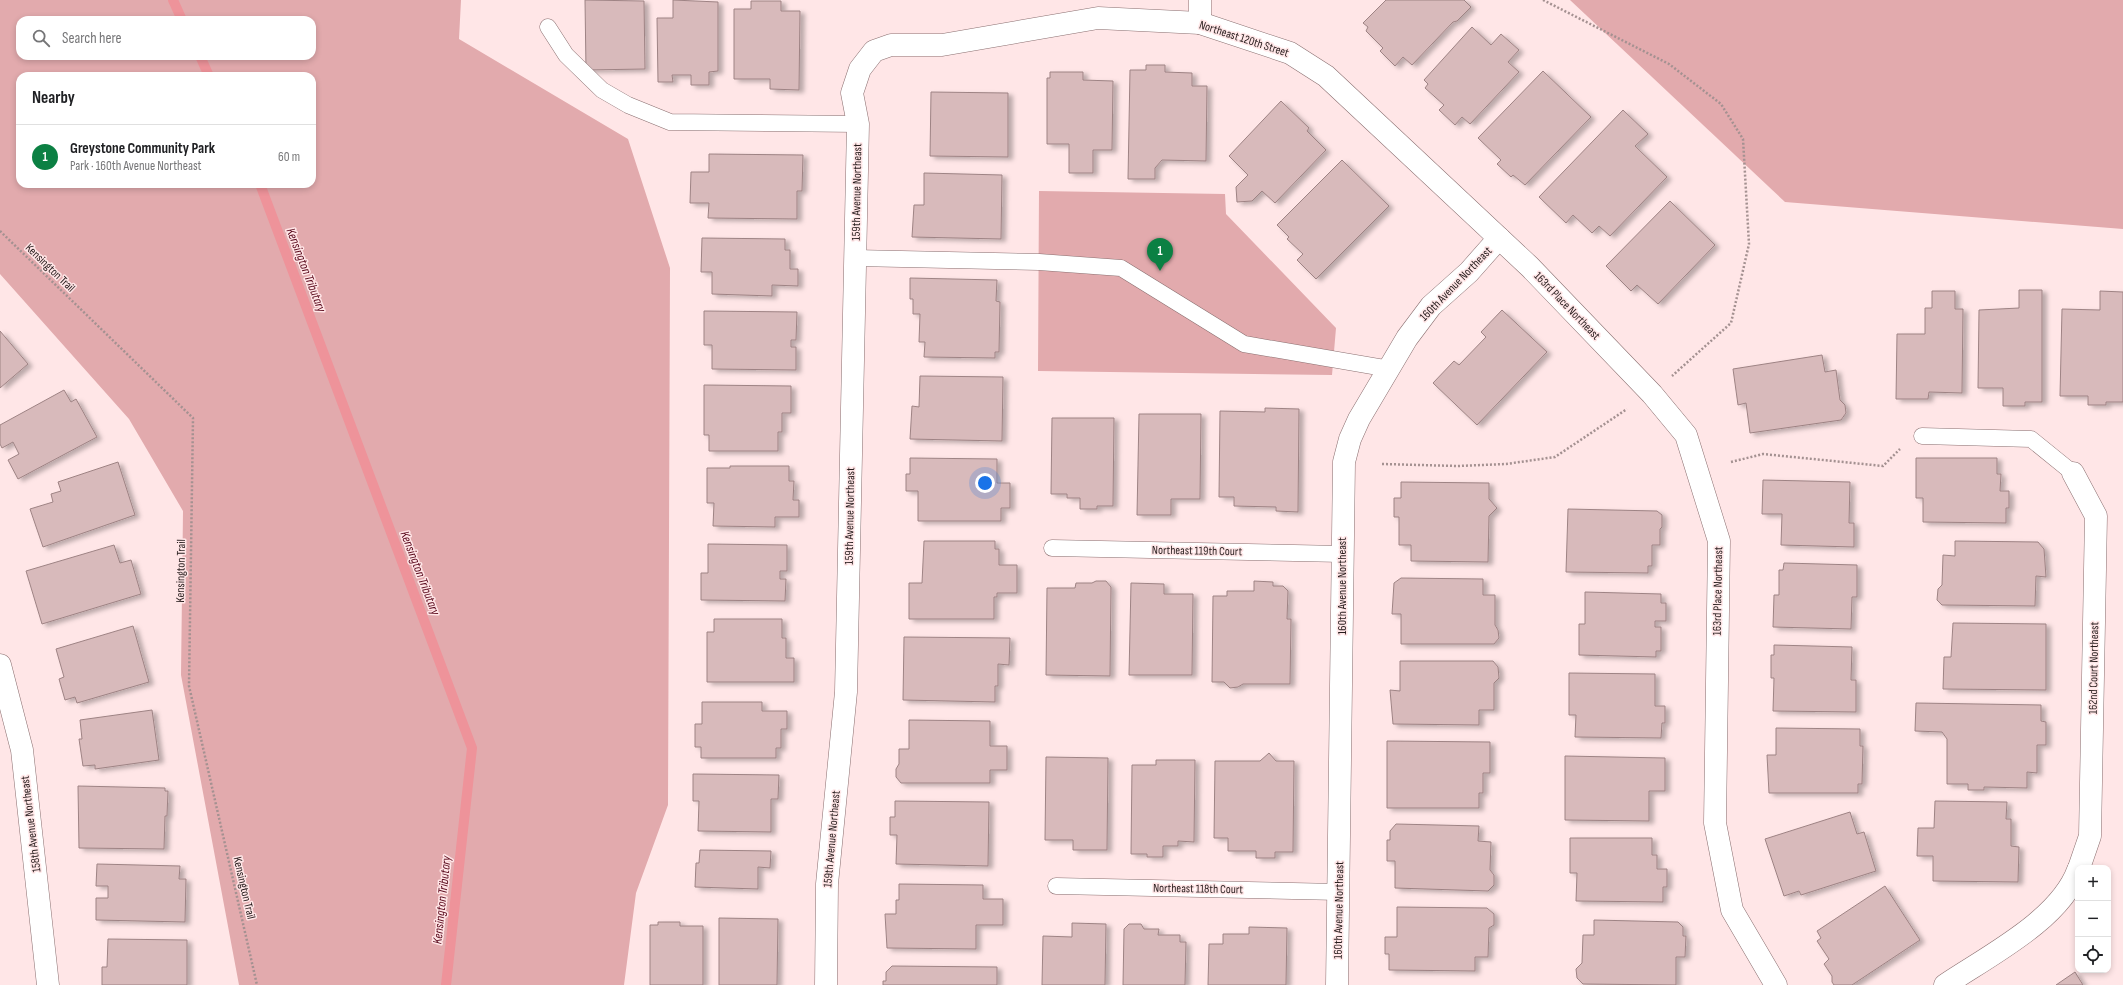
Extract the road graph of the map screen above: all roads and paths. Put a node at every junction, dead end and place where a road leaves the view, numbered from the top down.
1 (1200, 0) edge
2 (1543, 0) edge
3 (1200, 22) junction
4 (548, 27) dead end
5 (874, 51) joint
6 (858, 124) junction
7 (0, 231) edge
8 (1499, 238) junction
9 (856, 258) junction
10 (1684, 364) dead end
11 (1390, 369) junction
12 (1627, 409) dead end
13 (1922, 436) dead end
14 (1902, 444) dead end
15 (1731, 462) dead end
16 (1382, 464) dead end
17 (2073, 473) joint
18 (1052, 548) dead end
19 (1342, 554) junction
20 (0, 665) edge
21 (2079, 865) edge
22 (2075, 879) edge
23 (1056, 886) dead end
24 (1339, 892) junction
25 (48, 985) edge
26 (257, 985) edge
27 (826, 985) edge
28 (1338, 985) edge
29 (1776, 985) edge
30 (1945, 985) edge

1 - 3 street
2 - 10 path
3 - 5 street, Northeast 120th Street
3 - 8 street, Northeast 120th Street
4 - 6 lane
5 - 6 street, 159th Avenue Northeast
6 - 9 street, 159th Avenue Northeast
7 - 26 path, Kensington Trail
8 - 11 street, 160th Avenue Northeast
8 - 29 street, 163rd Place Northeast
9 - 11 lane
9 - 27 street, 159th Avenue Northeast
11 - 19 street, 160th Avenue Northeast
12 - 16 path
13 - 17 lane
14 - 15 path
17 - 21 street, 162nd Court Northeast
18 - 19 lane, Northeast 119th Court
19 - 24 street, 160th Avenue Northeast
20 - 25 street, 158th Avenue Northeast
22 - 30 street, 162nd Court Northeast
23 - 24 lane, Northeast 118th Court
24 - 28 street, 160th Avenue Northeast

